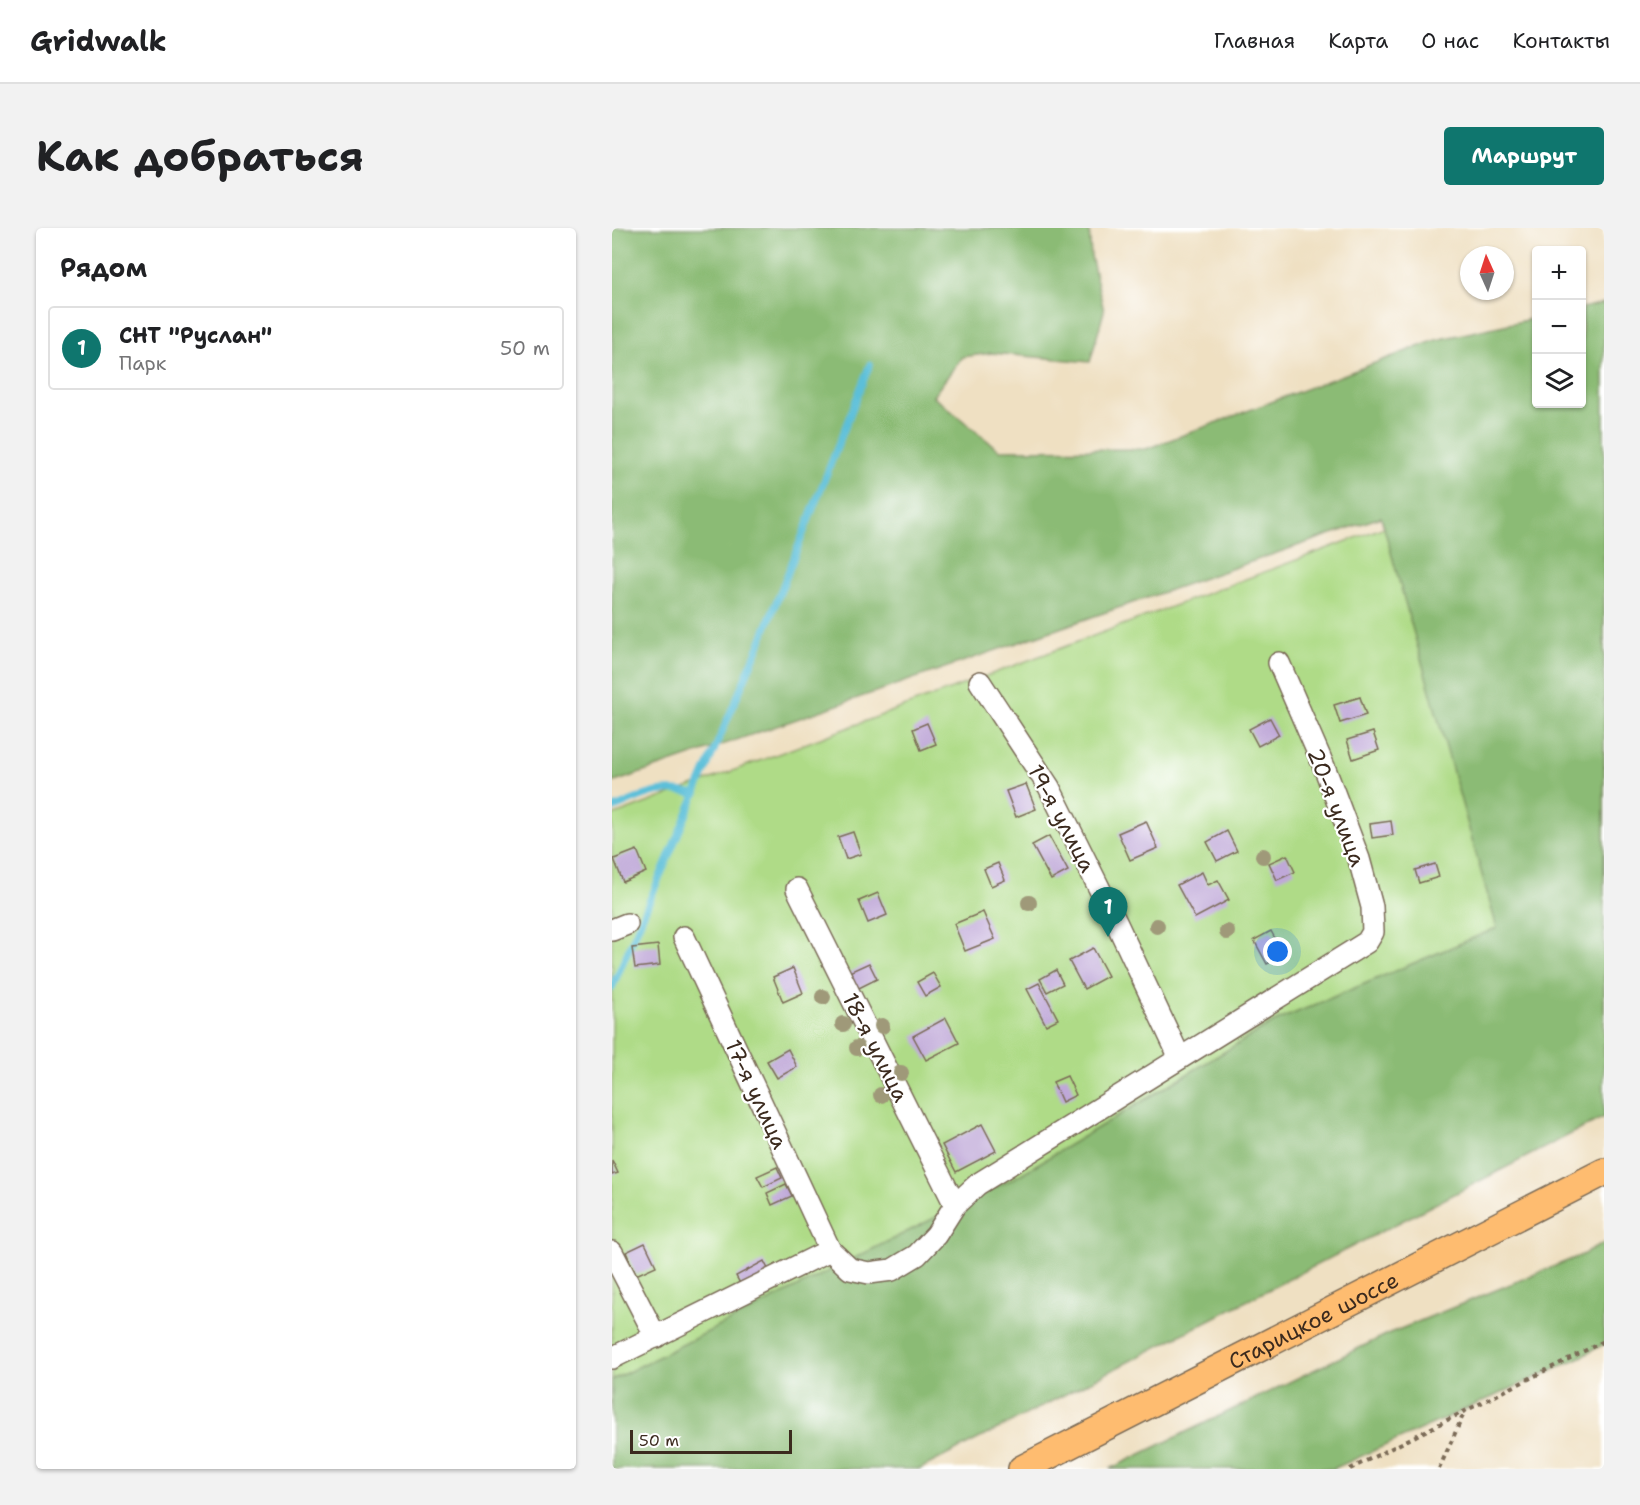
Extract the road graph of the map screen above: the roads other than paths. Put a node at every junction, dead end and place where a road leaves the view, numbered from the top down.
1 (1279, 663) dead end
2 (980, 682) dead end
3 (797, 890) dead end
4 (684, 937) dead end
5 (1180, 1058) junction
6 (1604, 1172) edge
7 (955, 1205) junction
8 (830, 1250) junction
9 (612, 1252) edge
10 (656, 1337) junction
11 (612, 1359) edge
12 (1022, 1469) edge

1 - 5 street, 20-я улица
2 - 5 street, 19-я улица
3 - 7 street, 18-я улица
4 - 8 street, 17-я улица
5 - 7 street
6 - 12 main road, Старицкое шоссе
7 - 8 street
8 - 10 street
9 - 10 street
10 - 11 street

